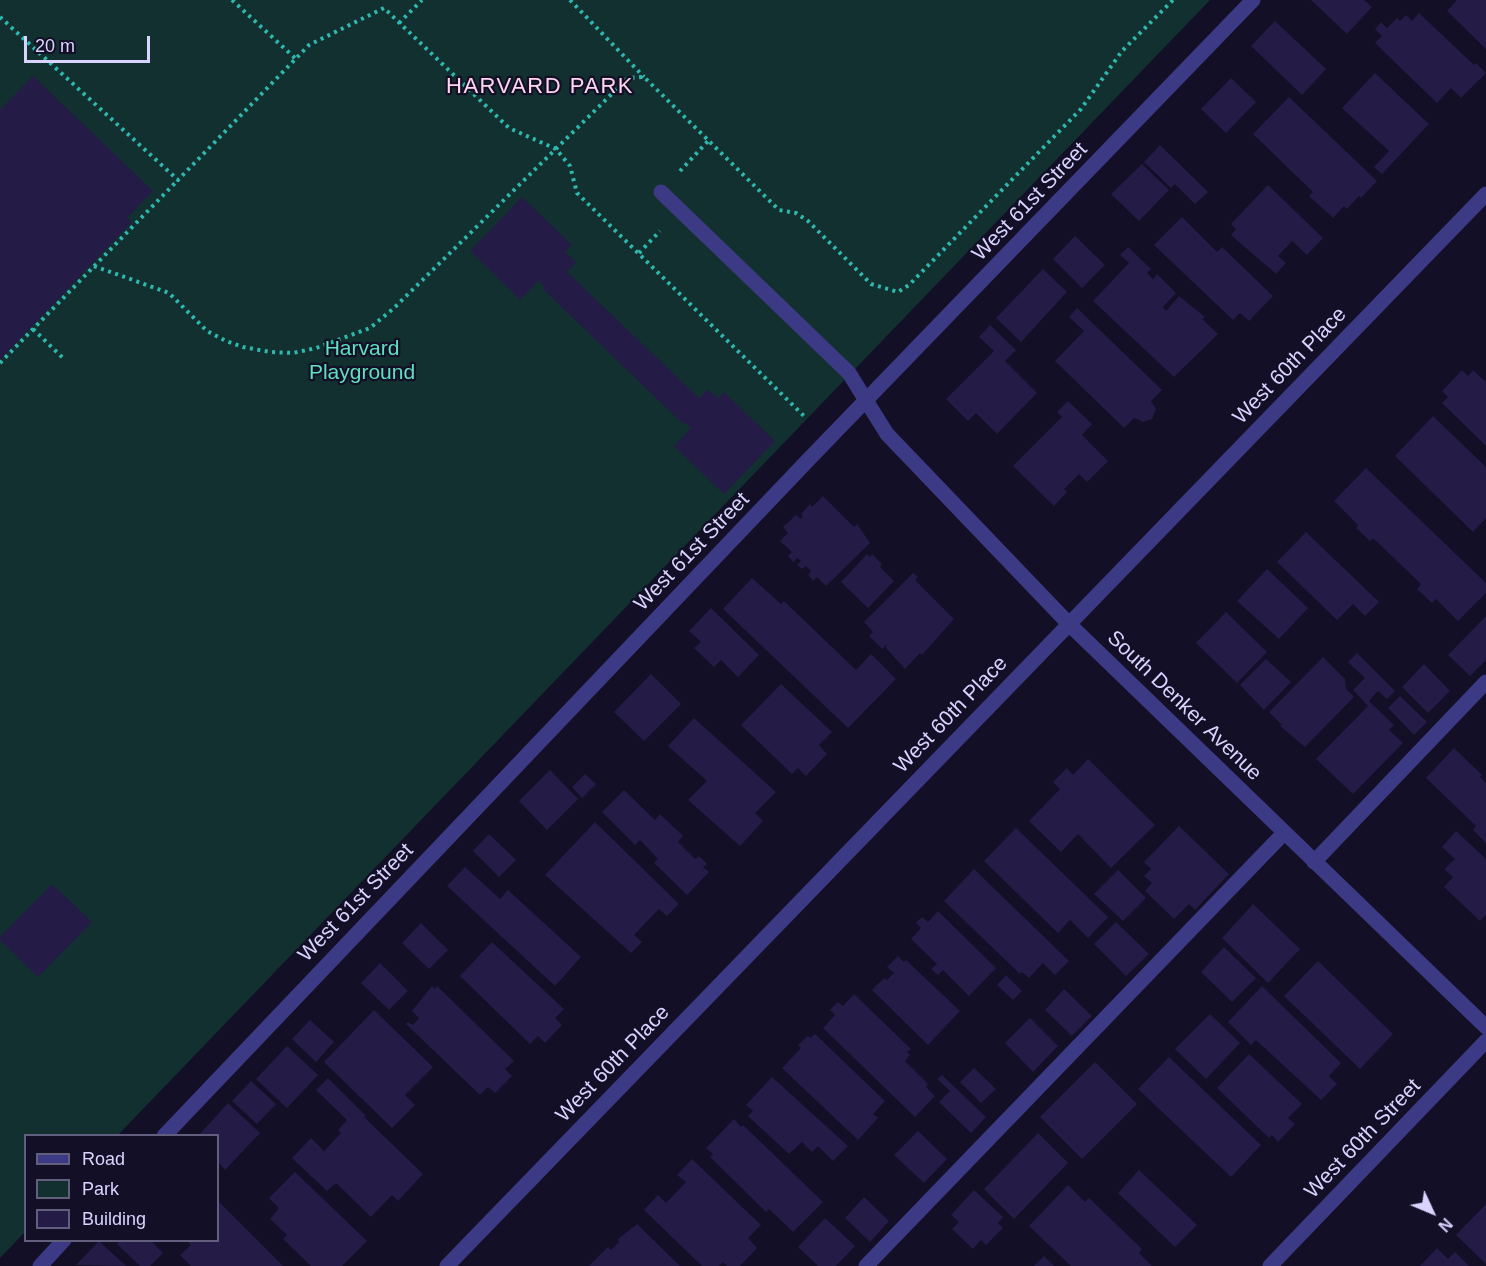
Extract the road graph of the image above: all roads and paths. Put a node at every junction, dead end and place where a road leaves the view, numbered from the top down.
1 (232, 0) edge
2 (422, 0) edge
3 (570, 0) edge
4 (1253, 0) edge
5 (384, 1) edge
6 (384, 8) junction
7 (0, 17) edge
8 (399, 23) junction
9 (296, 59) junction
10 (644, 77) dead end
11 (708, 141) dead end
12 (677, 175) dead end
13 (177, 180) junction
14 (661, 192) dead end
15 (1486, 194) edge
16 (665, 226) dead end
17 (639, 253) junction
18 (33, 329) junction
19 (64, 359) dead end
20 (0, 363) edge
21 (867, 402) junction
22 (806, 417) dead end
23 (1069, 624) junction
24 (1486, 682) edge
25 (1284, 833) junction
26 (1314, 862) junction
27 (1486, 1027) edge
28 (1486, 1041) edge
29 (166, 1134) edge
30 (62, 1242) edge
31 (39, 1266) edge
32 (447, 1266) edge
33 (866, 1266) edge
34 (1270, 1266) edge

1 - 9 path
2 - 8 path
3 - 10 path
4 - 21 street, West 61st Street
5 - 6 path
6 - 8 path
6 - 9 path
7 - 13 path
8 - 17 path
9 - 13 path
11 - 12 path
13 - 18 path
14 - 21 street, South Denker Avenue
15 - 23 street, West 60th Place
16 - 17 path
17 - 22 path
18 - 19 path
18 - 20 path
21 - 23 street, South Denker Avenue
21 - 29 street, West 61st Street
23 - 25 street, South Denker Avenue
23 - 32 street, West 60th Place
24 - 26 street
25 - 26 street, South Denker Avenue
25 - 33 street
26 - 27 street, South Denker Avenue
28 - 34 street, West 60th Street
30 - 31 street

